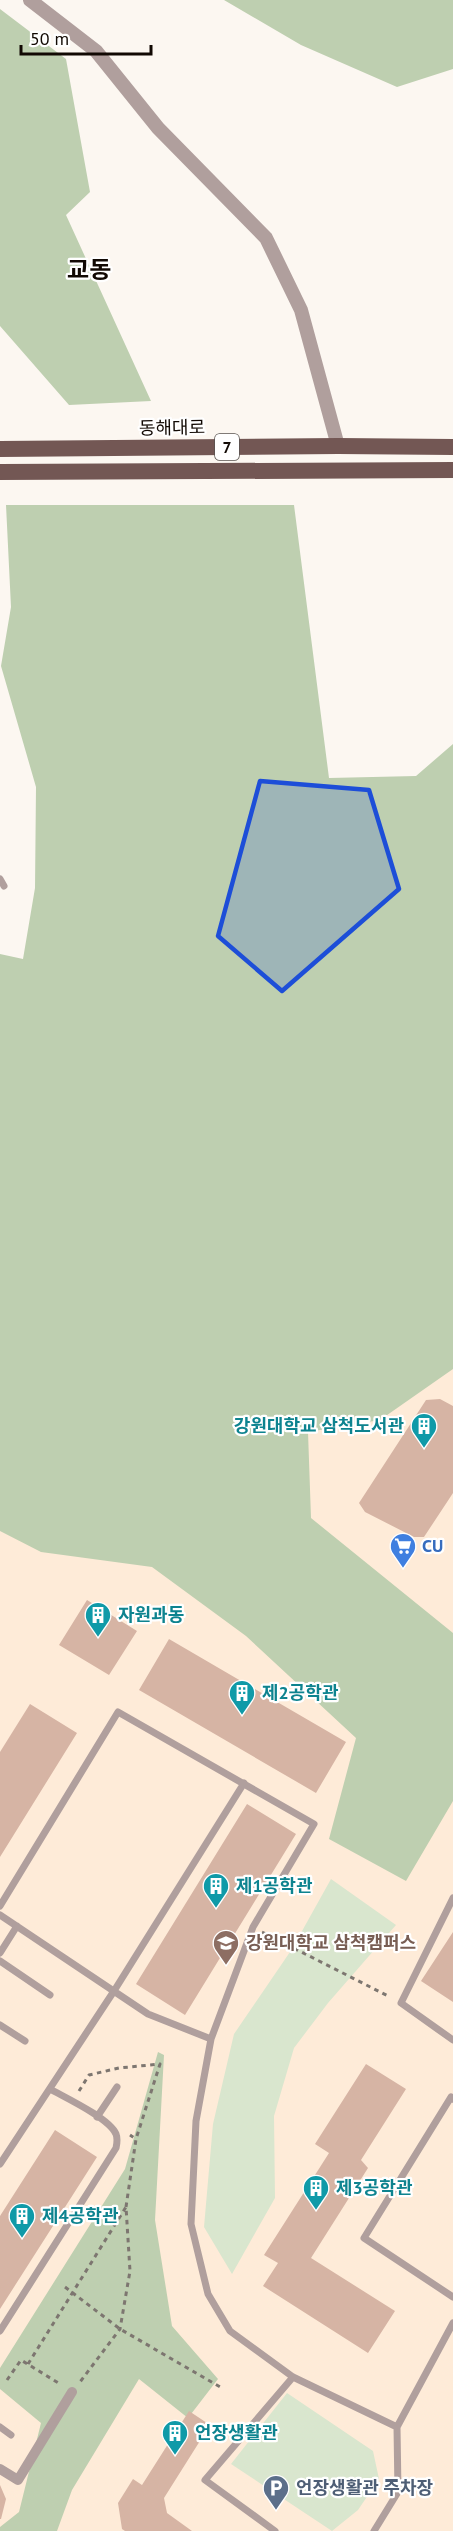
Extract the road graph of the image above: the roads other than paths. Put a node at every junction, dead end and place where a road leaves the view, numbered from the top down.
1 (30, 0) edge
2 (338, 446) junction
3 (453, 447) edge
4 (0, 449) edge
5 (453, 470) edge
6 (0, 472) edge
7 (244, 1783) junction
8 (453, 1898) edge
9 (0, 1906) edge
10 (0, 1915) edge
11 (16, 1926) junction
12 (0, 1953) edge
13 (0, 1961) edge
14 (114, 1991) junction
15 (50, 1995) dead end
16 (0, 2025) edge
17 (211, 2039) junction
18 (453, 2040) edge
19 (25, 2041) dead end
20 (117, 2087) dead end
21 (50, 2089) junction
22 (453, 2099) edge
23 (97, 2117) junction
24 (0, 2164) edge
25 (453, 2297) edge
26 (453, 2323) edge
27 (0, 2331) edge
28 (293, 2377) junction
29 (72, 2392) road end
30 (0, 2427) edge
31 (397, 2427) junction
32 (11, 2435) dead end
33 (0, 2469) edge
34 (275, 2531) edge
35 (374, 2531) edge

1 - 2 street
2 - 3 main road, 동해대로 / 7
2 - 4 main road, 동해대로 / 7
5 - 6 main road, 7
7 - 9 lane
7 - 14 lane
7 - 17 lane
8 - 18 lane
10 - 11 lane
11 - 12 lane
11 - 14 lane
13 - 15 lane
14 - 17 lane
14 - 21 lane
16 - 19 lane
17 - 28 lane
20 - 23 lane
21 - 23 lane
21 - 24 lane
22 - 25 lane
23 - 27 lane
26 - 31 lane
28 - 31 lane
28 - 34 lane
29 - 33 street
30 - 32 lane
31 - 35 lane

